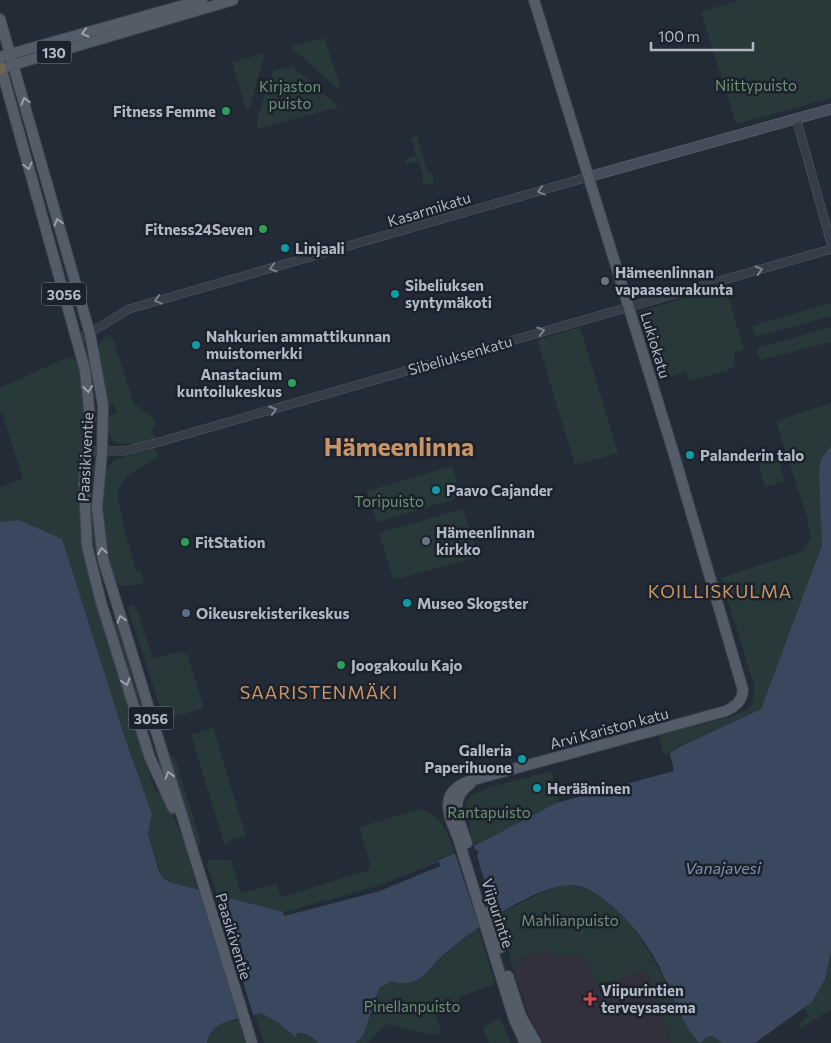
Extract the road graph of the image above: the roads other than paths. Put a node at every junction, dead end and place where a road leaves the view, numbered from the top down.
1 (202, 0) edge
2 (233, 0) edge
3 (534, 0) edge
4 (0, 19) edge
5 (10, 54) junction
6 (0, 65) edge
7 (14, 65) junction
8 (831, 109) edge
9 (796, 118) junction
10 (588, 177) junction
11 (831, 242) edge
12 (831, 249) edge
13 (628, 307) junction
14 (90, 334) junction
15 (77, 341) junction
16 (88, 451) junction
17 (102, 452) junction
18 (741, 700) joint
19 (482, 778) junction
20 (452, 791) joint
21 (456, 806) joint
22 (461, 837) junction
23 (188, 838) junction
24 (492, 935) junction
25 (250, 1039) edge
26 (525, 1043) edge
27 (536, 1043) edge

1 -> 5 main road, 130
2 - 7 main road, 130
3 - 10 main road, Lukiokatu
4 - 5 main road, Paasikiventie
5 - 6 main road, 130
5 - 7 main road, Paasikiventie
6 - 7 main road, 130
6 -> 15 main road, Paasikiventie / 3056
14 -> 7 main road, Paasikiventie / 3056
8 - 9 main road, Kasarmikatu
9 - 10 main road, Kasarmikatu
9 - 11 street
10 - 13 main road, Lukiokatu
10 -> 14 street, Kasarmikatu
13 -> 12 street, Sibeliuksenkatu
17 -> 13 street, Sibeliuksenkatu
13 - 18 main road, Lukiokatu
14 - 15 street, Kasarmikatu
14 - 17 main road, Paasikiventie / 3056
15 -> 16 main road, Paasikiventie / 3056
16 - 17 street, Sibeliuksenkatu
16 -> 23 main road, Paasikiventie / 3056
23 -> 17 main road, Paasikiventie / 3056
18 - 19 main road, Arvi Kariston katu
19 - 20 main road, Arvi Kariston katu
19 - 21 main road, Arvi Kariston katu
20 - 22 main road, Viipurintie
21 - 22 main road, Viipurintie
22 - 24 main road, Viipurintie
23 - 25 main road, Paasikiventie / 3056
24 - 26 main road, Viipurintie
24 - 27 main road, Viipurintie

